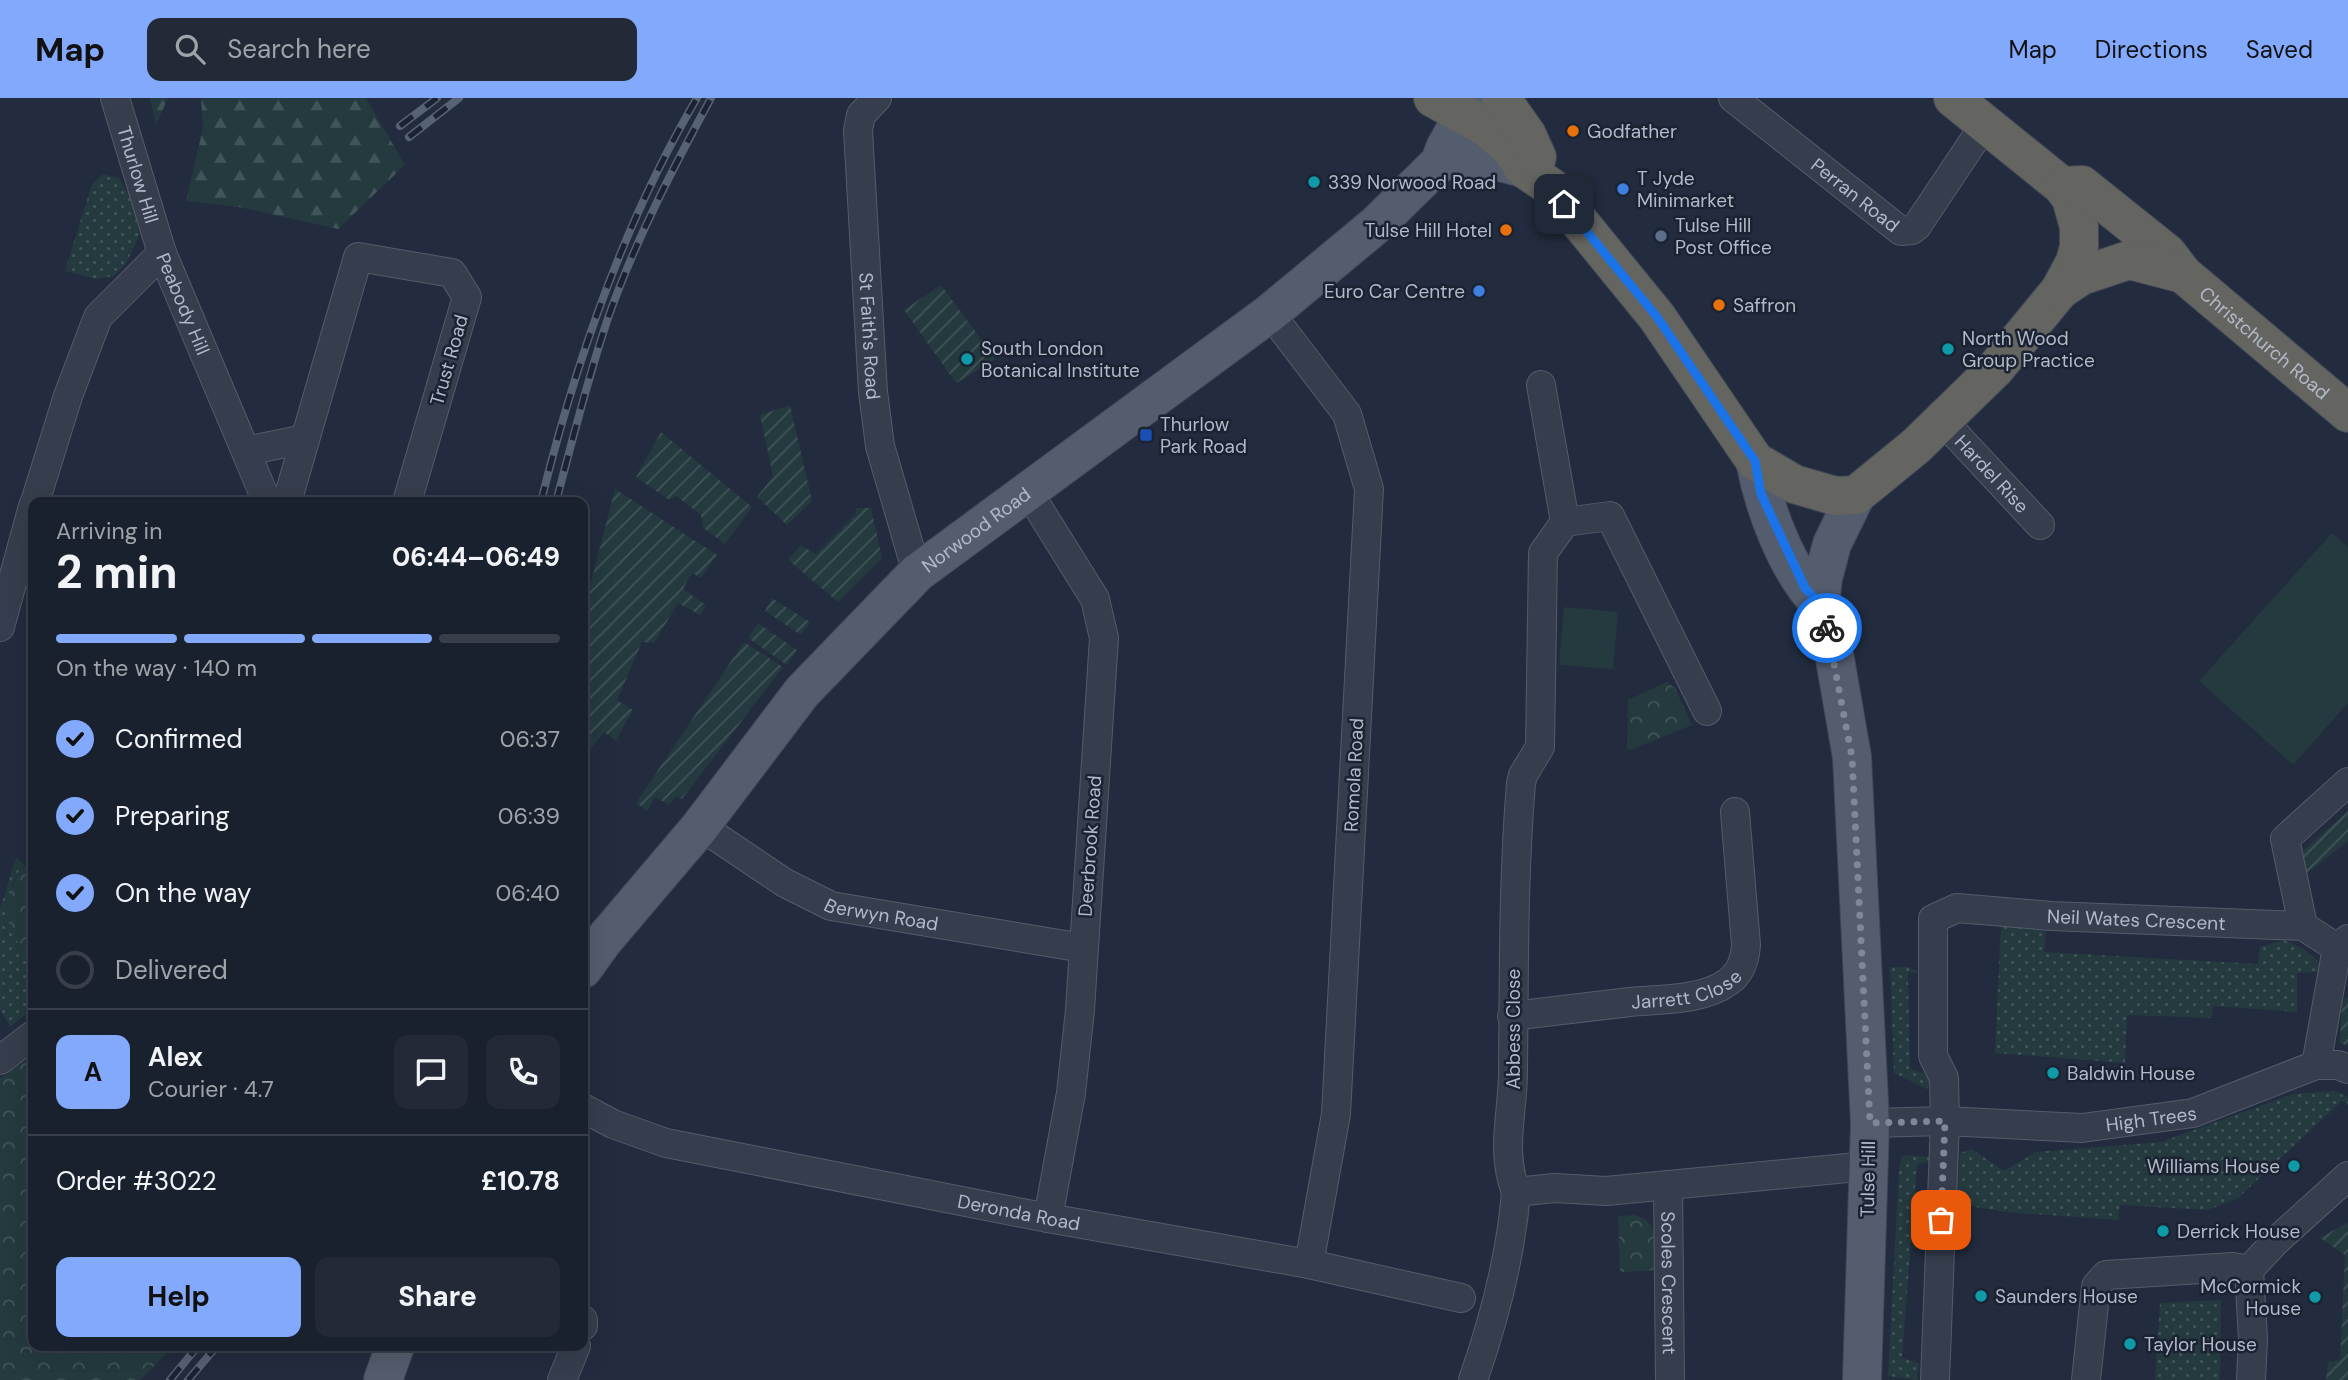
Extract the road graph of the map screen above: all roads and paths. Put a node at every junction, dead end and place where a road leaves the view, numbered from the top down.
1 (115, 98) edge
2 (877, 98) edge
3 (1501, 98) edge
4 (1733, 98) edge
5 (1953, 98) edge
6 (1456, 104) edge
7 (1985, 124) junction
8 (1440, 162) junction
9 (1537, 178) junction
10 (2062, 186) junction
11 (162, 253) junction
12 (2183, 274) junction
13 (2060, 290) junction
14 (1270, 313) junction
15 (1541, 385) dead end
16 (2348, 412) edge
17 (1942, 421) junction
18 (305, 439) junction
19 (246, 451) junction
20 (1755, 461) junction
21 (1029, 493) junction
22 (1856, 495) junction
23 (36, 497) edge
24 (265, 497) edge
25 (288, 497) edge
26 (408, 497) edge
27 (1566, 522) junction
28 (2040, 525) dead end
29 (28, 526) edge
30 (917, 573) junction
31 (1820, 604) junction
32 (0, 627) edge
33 (1707, 711) dead end
34 (2348, 782) edge
35 (1735, 812) dead end
36 (699, 828) junction
37 (2303, 926) junction
38 (2342, 943) edge
39 (1083, 948) junction
40 (588, 962) edge
41 (1512, 1016) junction
42 (28, 1039) edge
43 (0, 1059) edge
44 (2316, 1065) junction
45 (2348, 1069) edge
46 (588, 1111) edge
47 (1945, 1121) junction
48 (1870, 1123) junction
49 (1868, 1166) junction
50 (2348, 1176) edge
51 (1668, 1185) junction
52 (1516, 1192) junction
53 (1048, 1218) junction
54 (1309, 1264) junction
55 (2249, 1270) junction
56 (1461, 1298) dead end
57 (393, 1351) edge
58 (574, 1351) edge
59 (383, 1380) edge
60 (562, 1380) edge
61 (1473, 1380) edge
62 (1670, 1380) edge
63 (1862, 1380) edge
64 (1935, 1380) edge
65 (2086, 1380) edge
66 (2251, 1380) edge

1 - 11 street, Thurlow Hill
2 - 30 street, St Faith's Road
3 - 9 highway
4 - 7 street, Perran Road
5 - 7 highway, Christchurch Road
6 - 8 main road, Norwood Road
6 - 9 highway, Tulse Hill
7 - 10 highway, Christchurch Road
8 - 9 main road
8 - 14 main road, Norwood Road
9 - 20 highway, Tulse Hill
10 - 12 highway, Christchurch Road
10 - 13 highway
11 - 19 street, Peabody Hill
11 - 23 street, Peabody Hill
12 - 13 highway, Christchurch Road
12 - 16 highway, Christchurch Road
13 - 17 highway, Hardel Rise
14 - 21 main road, Norwood Road
14 - 54 street, Romola Road
15 - 27 street
17 - 22 highway, Hardel Rise
17 - 28 street, Hardel Rise
18 - 19 street
18 - 25 street
18 - 26 street, Trust Road
19 - 24 street, Peabody Hill
20 - 22 highway
20 - 31 main road, Tulse Hill
21 - 30 main road, Norwood Road
21 - 39 street, Deerbrook Road
22 - 31 main road, Tulse Hill
27 - 33 street
27 - 41 street, Abbess Close
29 - 32 street, Peabody Hill
30 - 36 main road, Norwood Road
31 - 48 main road, Tulse Hill
34 - 37 street
35 - 41 street, Jarrett Close
36 - 39 street, Berwyn Road
36 - 40 main road, Norwood Road
37 - 38 street
37 - 47 street, Neil Wates Crescent
38 - 44 street
39 - 53 street, Deerbrook Road
41 - 52 street, Abbess Close
42 - 43 street
44 - 45 street, High Trees
44 - 47 street, High Trees
46 - 53 street, Deronda Road
47 - 48 street, High Trees
47 - 64 street
48 - 49 main road, Tulse Hill
49 - 51 street
49 - 63 main road, Tulse Hill
50 - 55 street
51 - 52 street
51 - 62 street, Scoles Crescent
52 - 61 street
53 - 54 street, Deronda Road
54 - 56 street, Deronda Road
55 - 65 street
55 - 66 street
57 - 59 main road
58 - 60 street

